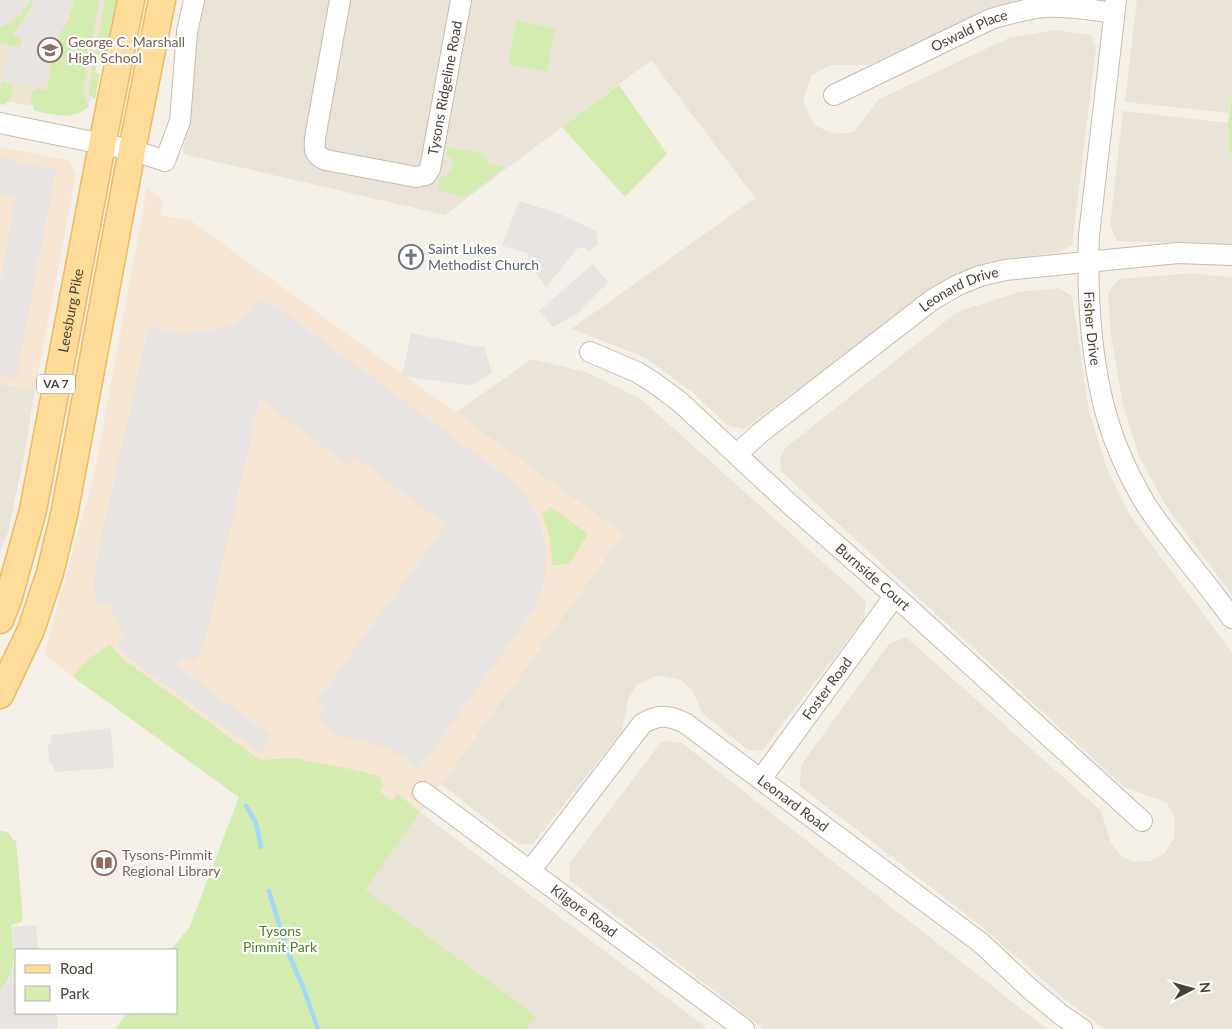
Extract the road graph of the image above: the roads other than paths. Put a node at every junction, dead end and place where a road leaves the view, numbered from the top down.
1 (131, 0) edge
2 (162, 0) edge
3 (194, 0) edge
4 (340, 0) edge
5 (461, 0) edge
6 (1115, 6) edge
7 (834, 96) dead end
8 (0, 124) edge
9 (117, 148) junction
10 (1232, 254) edge
11 (1088, 262) junction
12 (590, 352) dead end
13 (737, 454) junction
14 (894, 597) junction
15 (1232, 618) edge
16 (0, 620) edge
17 (0, 694) edge
18 (761, 779) junction
19 (424, 792) dead end
20 (1142, 821) dead end
21 (530, 871) junction
22 (744, 1029) edge
23 (1082, 1029) edge

1 - 9 main road, Leesburg Pike / VA 7
2 - 9 main road, Leesburg Pike / VA 7
3 - 9 street
4 - 5 street, Tysons Ridgeline Road
6 - 7 street, Oswald Place
6 - 11 street, Fisher Drive
8 - 9 street
9 - 16 main road, Leesburg Pike / VA 7
9 - 17 main road, Leesburg Pike / VA 7
10 - 11 street, Leonard Drive
11 - 13 street, Leonard Drive
11 - 15 street, Fisher Drive
12 - 13 street, Burnside Court
13 - 14 street, Burnside Court
14 - 18 street, Foster Road
14 - 20 street, Burnside Court
18 - 21 street, Leonard Road
18 - 23 street, Leonard Road
19 - 21 street, Kilgore Road
21 - 22 street, Kilgore Road

